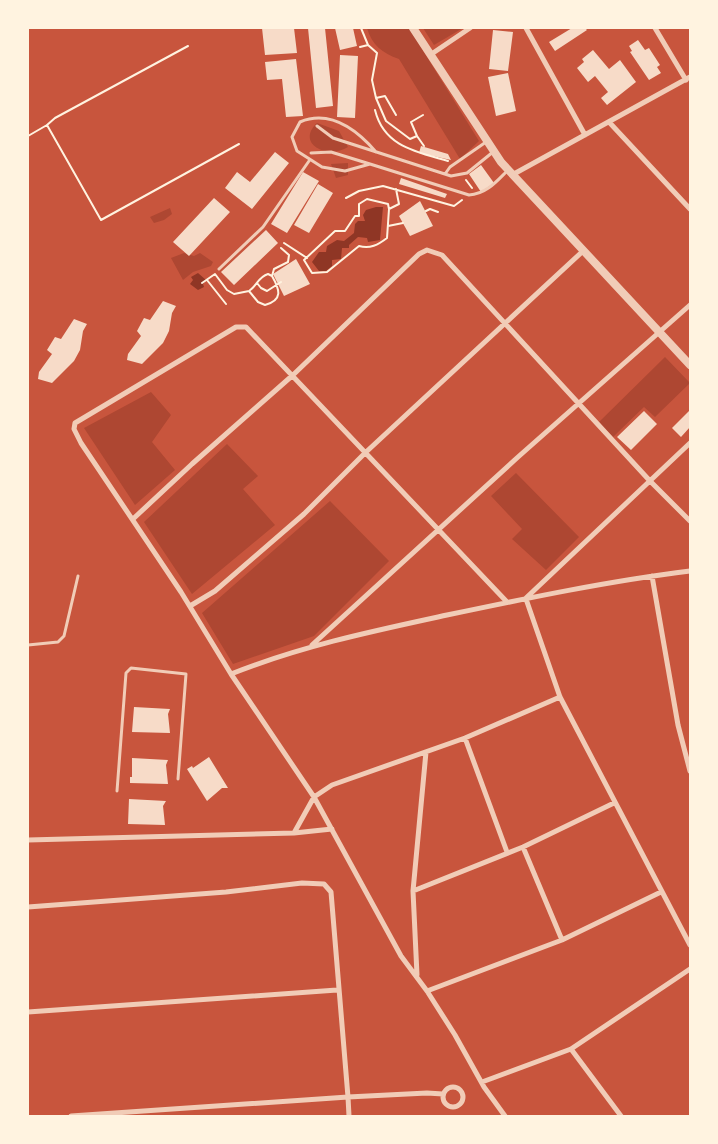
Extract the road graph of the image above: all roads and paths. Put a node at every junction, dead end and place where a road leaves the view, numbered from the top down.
1 (361, 28) edge
2 (413, 28) edge
3 (470, 28) edge
4 (526, 28) edge
5 (655, 28) edge
6 (188, 46) dead end
7 (368, 46) junction
8 (360, 47) dead end
9 (430, 55) junction
10 (688, 79) edge
11 (376, 98) junction
12 (396, 115) dead end
13 (423, 115) dead end
14 (609, 122) junction
15 (47, 125) junction
16 (317, 126) dead end
17 (585, 135) junction
18 (28, 136) edge
19 (417, 136) junction
20 (486, 142) junction
21 (239, 144) dead end
22 (424, 146) dead end
23 (376, 152) junction
24 (493, 152) junction
25 (311, 153) dead end
26 (309, 161) junction
27 (370, 164) junction
28 (510, 173) junction
29 (445, 174) junction
30 (396, 188) dead end
31 (690, 208) edge
32 (389, 209) junction
33 (426, 212) dead end
34 (438, 212) dead end
35 (403, 223) dead end
36 (388, 226) junction
37 (284, 243) dead end
38 (281, 248) dead end
39 (583, 251) junction
40 (307, 258) junction
41 (219, 269) dead end
42 (272, 276) junction
43 (207, 280) junction
44 (281, 282) dead end
45 (202, 283) dead end
46 (257, 283) junction
47 (277, 284) junction
48 (249, 291) junction
49 (226, 304) dead end
50 (690, 305) edge
51 (504, 323) junction
52 (659, 332) junction
53 (690, 365) edge
54 (293, 375) junction
55 (579, 403) junction
56 (690, 443) edge
57 (365, 453) junction
58 (650, 481) junction
59 (133, 519) junction
60 (690, 521) edge
61 (438, 530) junction
62 (690, 571) edge
63 (78, 576) dead end
64 (652, 576) junction
65 (526, 599) junction
66 (507, 602) junction
67 (190, 606) junction
68 (28, 645) edge
69 (312, 645) junction
70 (231, 674) junction
71 (560, 697) junction
72 (465, 738) junction
73 (426, 752) junction
74 (690, 771) edge
75 (178, 779) dead end
76 (117, 791) dead end
77 (314, 797) junction
78 (614, 802) junction
79 (332, 829) junction
80 (294, 833) junction
81 (28, 840) edge
82 (523, 847) junction
83 (507, 852) junction
84 (413, 891) junction
85 (661, 892) junction
86 (28, 907) edge
87 (562, 940) junction
88 (690, 945) edge
89 (690, 969) edge
90 (417, 975) junction
91 (337, 990) junction
92 (427, 991) junction
93 (28, 1012) edge
94 (571, 1049) junction
95 (482, 1082) junction
96 (443, 1094) dead end
97 (348, 1097) junction
98 (71, 1116) edge
99 (349, 1116) edge
100 (506, 1116) edge
101 (621, 1116) edge

1 - 7 path
2 - 9 street
3 - 9 street
4 - 17 street
5 - 10 street
6 - 15 path
7 - 8 path
7 - 11 path
9 - 20 street
10 - 14 street
11 - 12 path
11 - 19 path
13 - 19 path
14 - 17 street
14 - 31 street
15 - 18 path
15 - 21 path
16 - 23 lane
17 - 28 street
19 - 22 path
20 - 24 street
20 - 29 lane
23 - 26 lane
23 - 29 lane
24 - 28 street
24 - 29 lane
25 - 27 lane
26 - 27 lane
26 - 41 lane
27 - 28 lane
28 - 39 street
30 - 32 path
32 - 36 path
32 - 40 path
33 - 34 path
35 - 36 path
36 - 40 path
37 - 40 path
38 - 42 path
39 - 51 street
39 - 52 street
42 - 46 path
42 - 47 path
43 - 45 path
43 - 48 path
43 - 49 path
44 - 47 path
46 - 47 path
46 - 48 path
47 - 48 path
50 - 52 street
51 - 54 street
51 - 55 street
51 - 57 street
52 - 53 street
52 - 55 street
54 - 57 street
54 - 59 street
54 - 59 street
55 - 58 street
55 - 61 street
56 - 58 street
57 - 61 street
57 - 67 street
58 - 60 street
58 - 65 street
59 - 67 street
61 - 66 street
61 - 69 street
62 - 64 street
63 - 68 lane
64 - 65 street
64 - 74 street
65 - 66 street
65 - 71 street
66 - 69 street
67 - 70 street
69 - 70 street
70 - 77 street
71 - 72 street
71 - 78 street
72 - 73 street
72 - 83 street
73 - 77 street
73 - 84 street
75 - 76 lane
77 - 79 street
77 - 80 street
78 - 82 street
78 - 85 street
79 - 80 street
79 - 90 street
80 - 81 street
82 - 83 street
82 - 87 street
83 - 84 street
84 - 90 street
85 - 87 street
85 - 88 street
86 - 91 street
87 - 92 street
89 - 94 street
90 - 92 street
91 - 93 street
91 - 97 street
92 - 95 street
94 - 95 street
94 - 101 street
95 - 100 street
96 - 97 street
97 - 98 street
97 - 99 street

